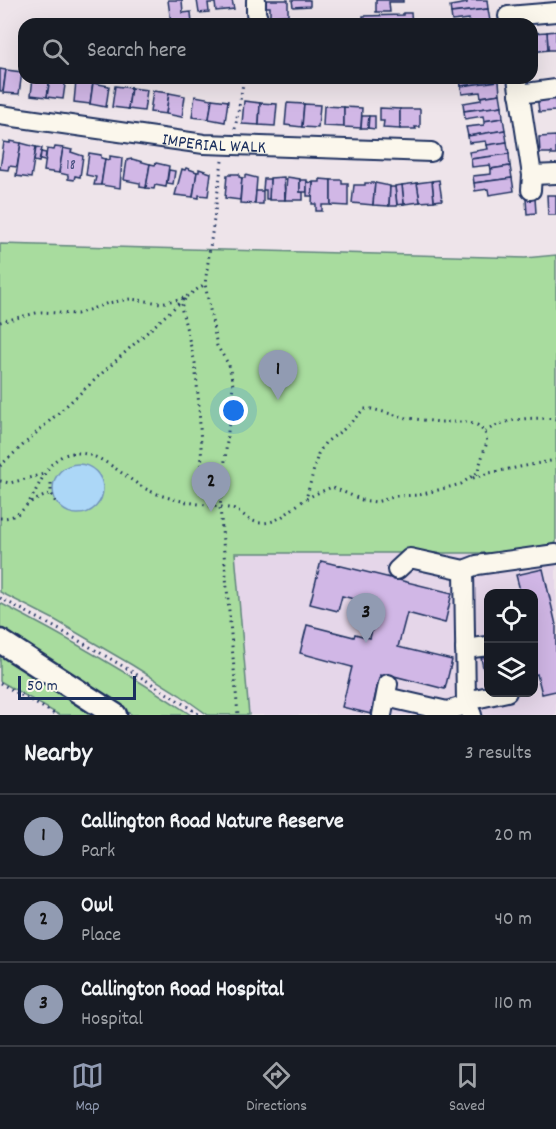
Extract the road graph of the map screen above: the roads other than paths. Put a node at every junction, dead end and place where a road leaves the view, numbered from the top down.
1 (256, 0) edge
2 (556, 12) edge
3 (507, 13) edge
4 (258, 18) edge
5 (518, 86) edge
6 (556, 89) edge
7 (0, 115) edge
8 (431, 152) dead end
9 (556, 174) edge
10 (556, 554) edge
11 (397, 570) dead end
12 (464, 570) junction
13 (0, 641) edge
14 (484, 647) edge
15 (465, 649) junction
16 (496, 697) edge
17 (385, 698) edge
18 (468, 707) edge
19 (115, 715) edge

1 - 4 street
2 - 3 street
5 - 6 street
5 - 9 street
7 - 8 street, IMPERIAL WALK
10 - 12 street
11 - 12 street
12 - 15 street
13 - 19 main road
14 - 15 street
15 - 18 street
16 - 18 street
17 - 18 street

